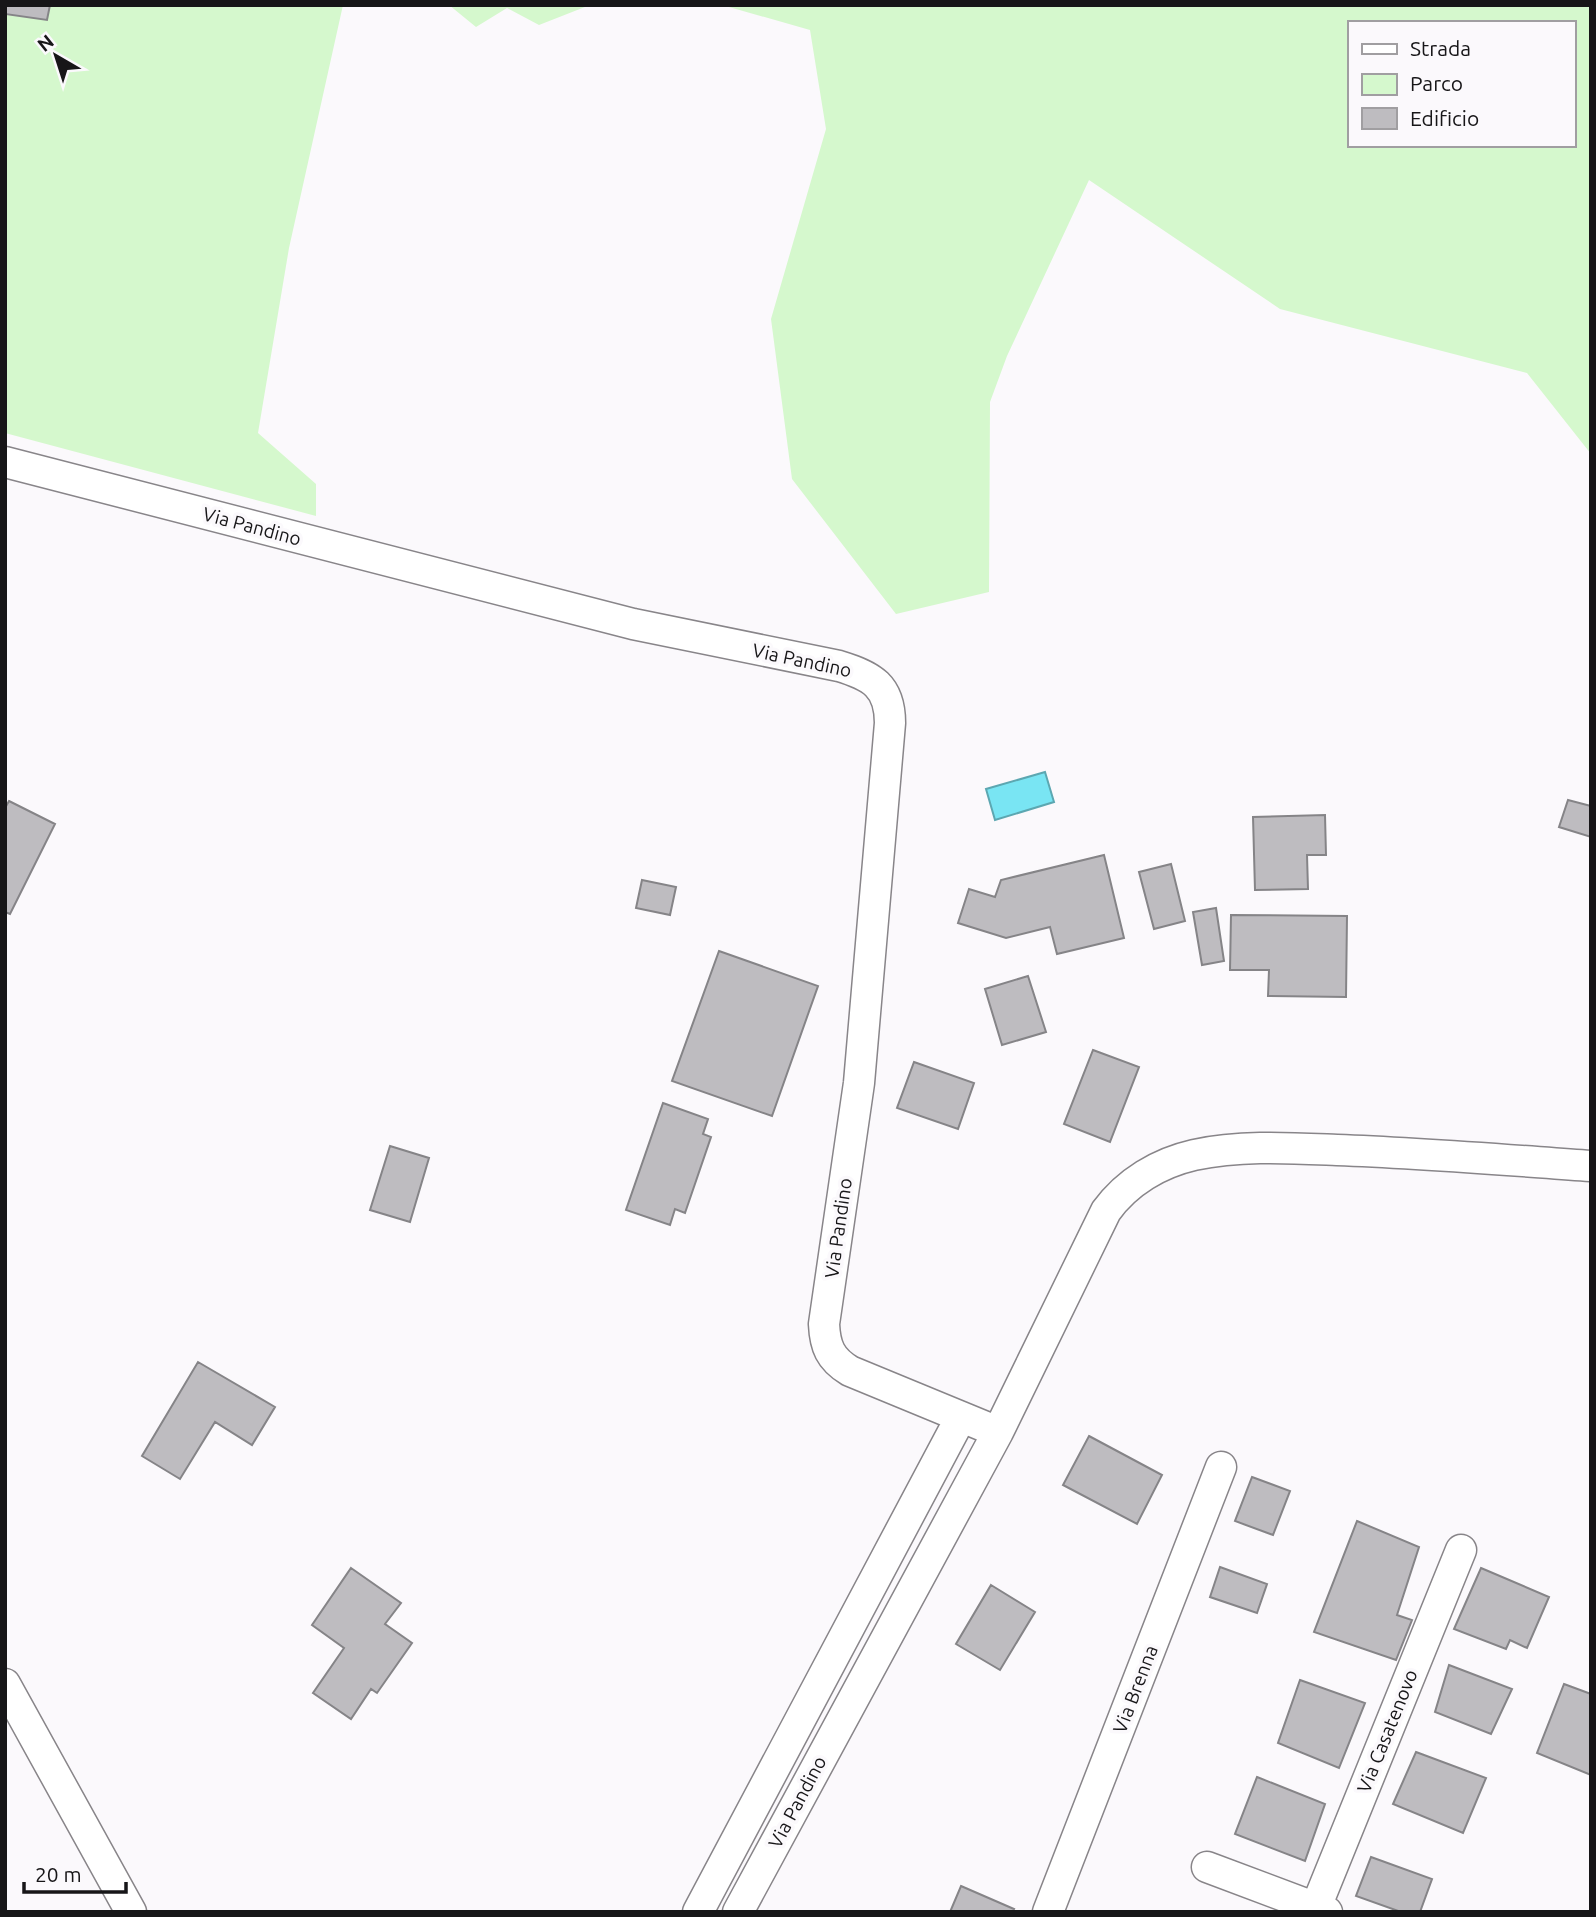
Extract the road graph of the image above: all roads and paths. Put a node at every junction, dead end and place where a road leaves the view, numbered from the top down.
1 (5, 462) edge
2 (1591, 1166) edge
3 (961, 1417) junction
4 (998, 1432) junction
5 (1221, 1467) dead end
6 (1461, 1550) dead end
7 (5, 1684) edge
8 (1207, 1867) dead end
9 (1319, 1910) edge
10 (131, 1912) edge
11 (698, 1912) edge
12 (738, 1912) edge
13 (1048, 1912) edge

1 - 3 street, Via Pandino
2 - 4 street
3 - 4 street, Via Pandino
3 - 11 street, Via Pandino
4 - 12 street, Via Pandino
5 - 13 street, Via Brenna
6 - 9 street, Via Casatenovo
7 - 10 street
8 - 9 street

